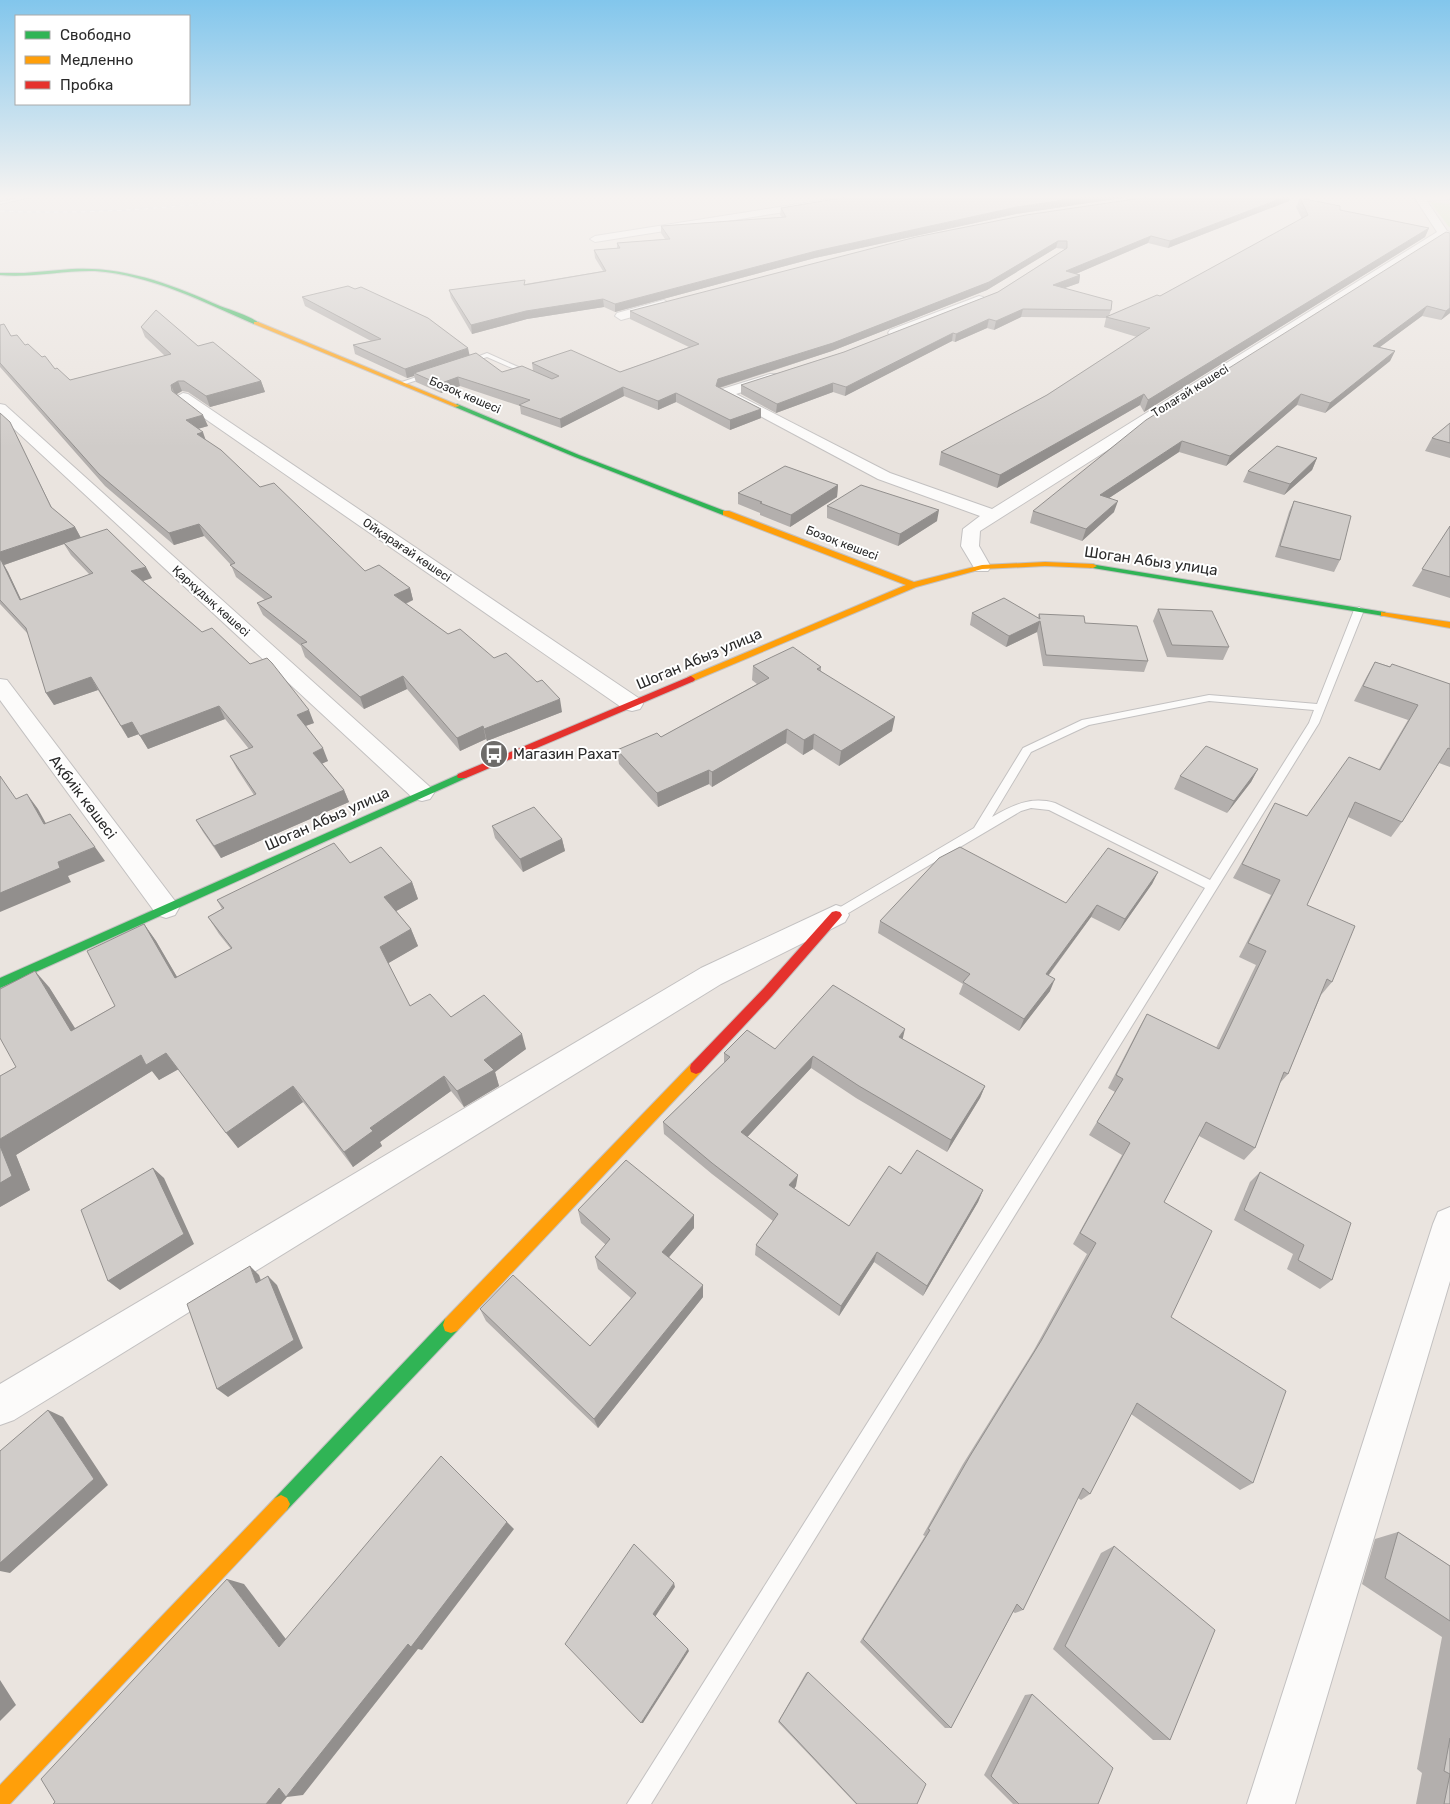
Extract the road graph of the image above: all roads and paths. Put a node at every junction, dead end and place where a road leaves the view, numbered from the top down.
1 (148, 279) edge
2 (1373, 279) edge
3 (992, 296) edge
4 (675, 301) edge
5 (621, 316) edge
6 (884, 337) edge
7 (459, 365) edge
8 (440, 371) edge
9 (790, 372) edge
10 (538, 378) edge
11 (402, 383) junction
12 (183, 397) edge
13 (0, 408) edge
14 (993, 515) junction
15 (982, 567) junction
16 (913, 585) junction
17 (1358, 610) junction
18 (1450, 625) edge
19 (0, 685) edge
20 (632, 704) junction
21 (1320, 707) junction
22 (422, 793) junction
23 (978, 832) junction
24 (1210, 885) junction
25 (166, 908) junction
26 (836, 915) junction
27 (0, 983) edge
28 (1450, 1224) edge
29 (0, 1406) edge
30 (0, 1800) edge
31 (638, 1804) edge
32 (1271, 1804) edge

1 - 11 street, Бозоқ көшесі
2 - 14 street, Толағай көшесі
3 - 6 street
4 - 5 street
7 - 10 lane
8 - 11 lane
9 - 14 street
11 - 16 street, Бозоқ көшесі
12 - 20 street, Ойқарағай көшесі
13 - 22 street, Қарқұдық көшесі
14 - 15 street, Толағай көшесі
15 - 16 street, Шоган Абыз улица
15 - 17 street, Шоган Абыз улица
16 - 20 street, Шоган Абыз улица
17 - 18 street, Шоган Абыз улица
17 - 21 lane
19 - 25 street, Ақбиік көшесі
20 - 22 street, Шоган Абыз улица
21 - 23 lane
21 - 24 lane
22 - 25 street, Шоган Абыз улица
23 - 24 lane
23 - 26 lane
24 - 31 lane
25 - 27 street, Шоган Абыз улица
26 - 29 street
26 - 30 street
28 - 32 street

